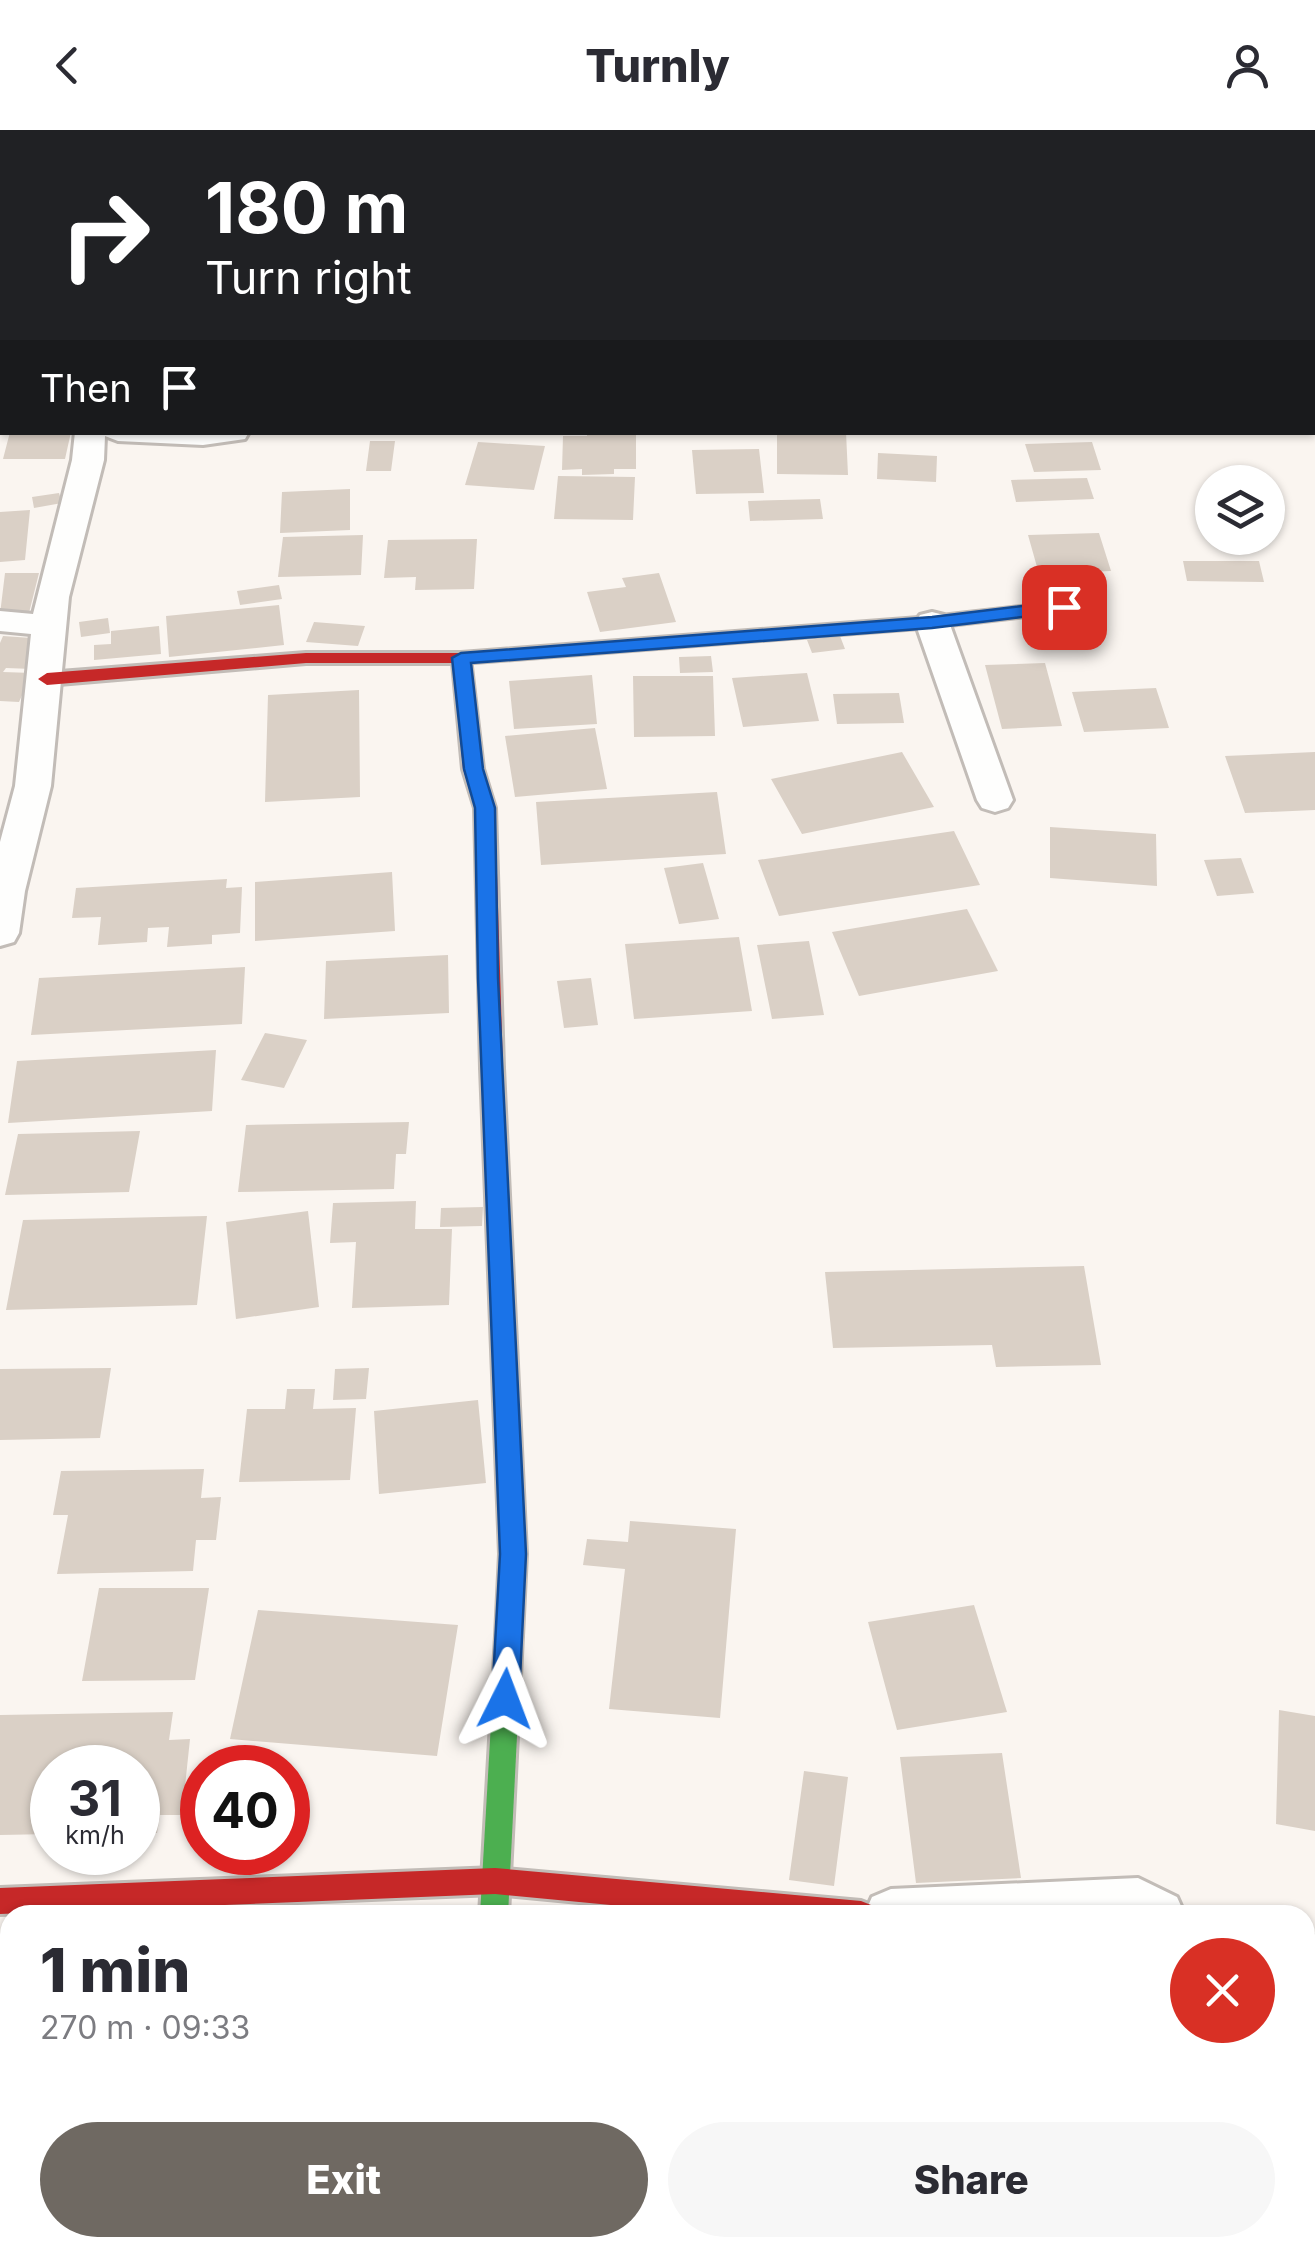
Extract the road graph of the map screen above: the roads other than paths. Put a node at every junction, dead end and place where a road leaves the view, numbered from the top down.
1 (90, 435) edge
2 (182, 435) edge
3 (211, 435) edge
4 (1064, 607) dead end
5 (0, 620) edge
6 (932, 622) junction
7 (49, 626) junction
8 (461, 658) junction
9 (47, 679) junction
10 (994, 800) dead end
11 (3, 891) edge
12 (0, 932) edge
13 (495, 1882) junction
14 (0, 1901) edge
15 (494, 1905) edge
16 (749, 1905) edge

1 - 7 street
2 - 3 street
4 - 6 street
5 - 7 street
6 - 8 street
6 - 10 street
7 - 9 street
8 - 9 street
8 - 13 street
9 - 11 street
11 - 12 street
13 - 14 street
13 - 15 street
13 - 16 street

